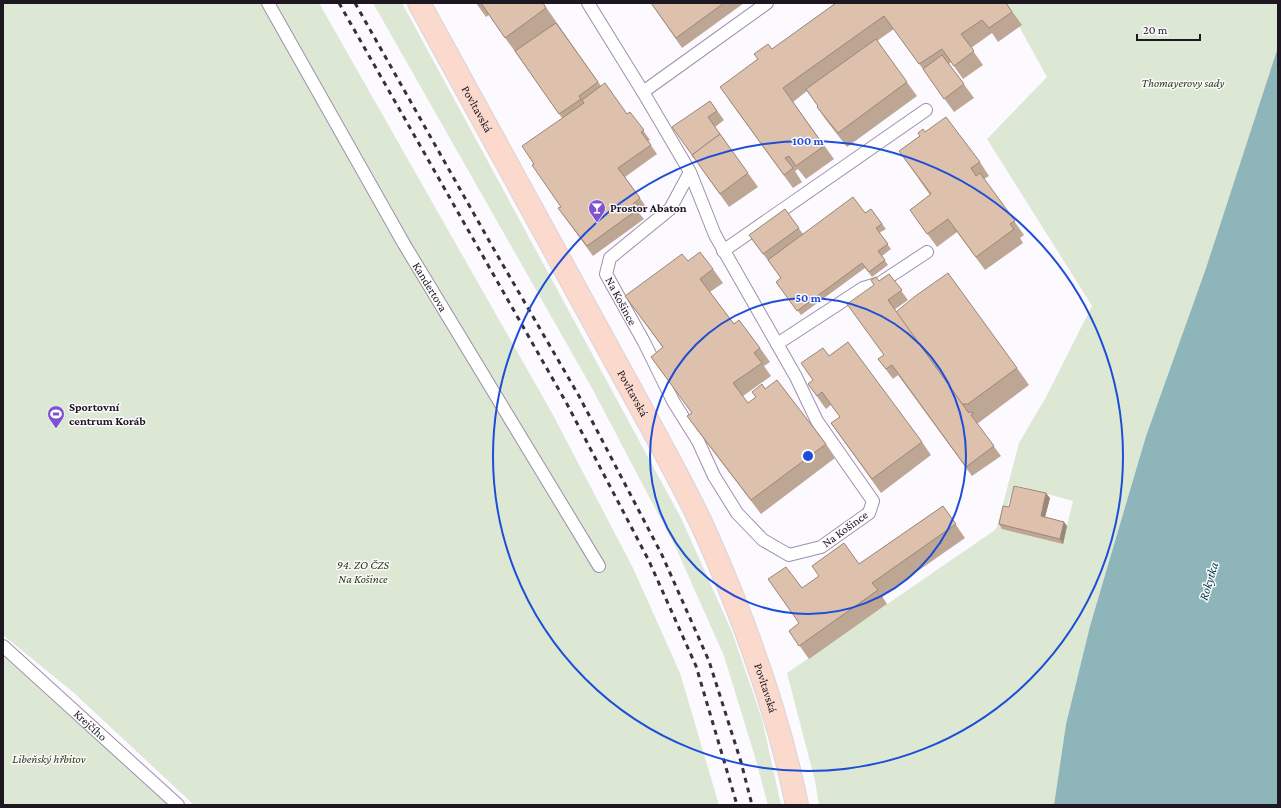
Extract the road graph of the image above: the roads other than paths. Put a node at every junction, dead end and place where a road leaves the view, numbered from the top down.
1 (268, 3) edge
2 (419, 3) edge
3 (588, 3) edge
4 (767, 3) edge
5 (643, 92) junction
6 (926, 110) dead end
7 (690, 172) junction
8 (723, 251) junction
9 (927, 252) dead end
10 (777, 344) junction
11 (599, 566) dead end
12 (3, 646) edge
13 (178, 805) edge
14 (797, 805) edge

1 - 11 lane, Kandertova
2 - 14 main road, Povltavská
3 - 5 lane, Na Košince
4 - 5 lane
5 - 7 lane, Na Košince
6 - 8 lane
7 - 8 lane, Na Košince
7 - 10 lane, Na Košince
8 - 10 lane, Na Košince
9 - 10 lane
12 - 13 lane, Krejčího

